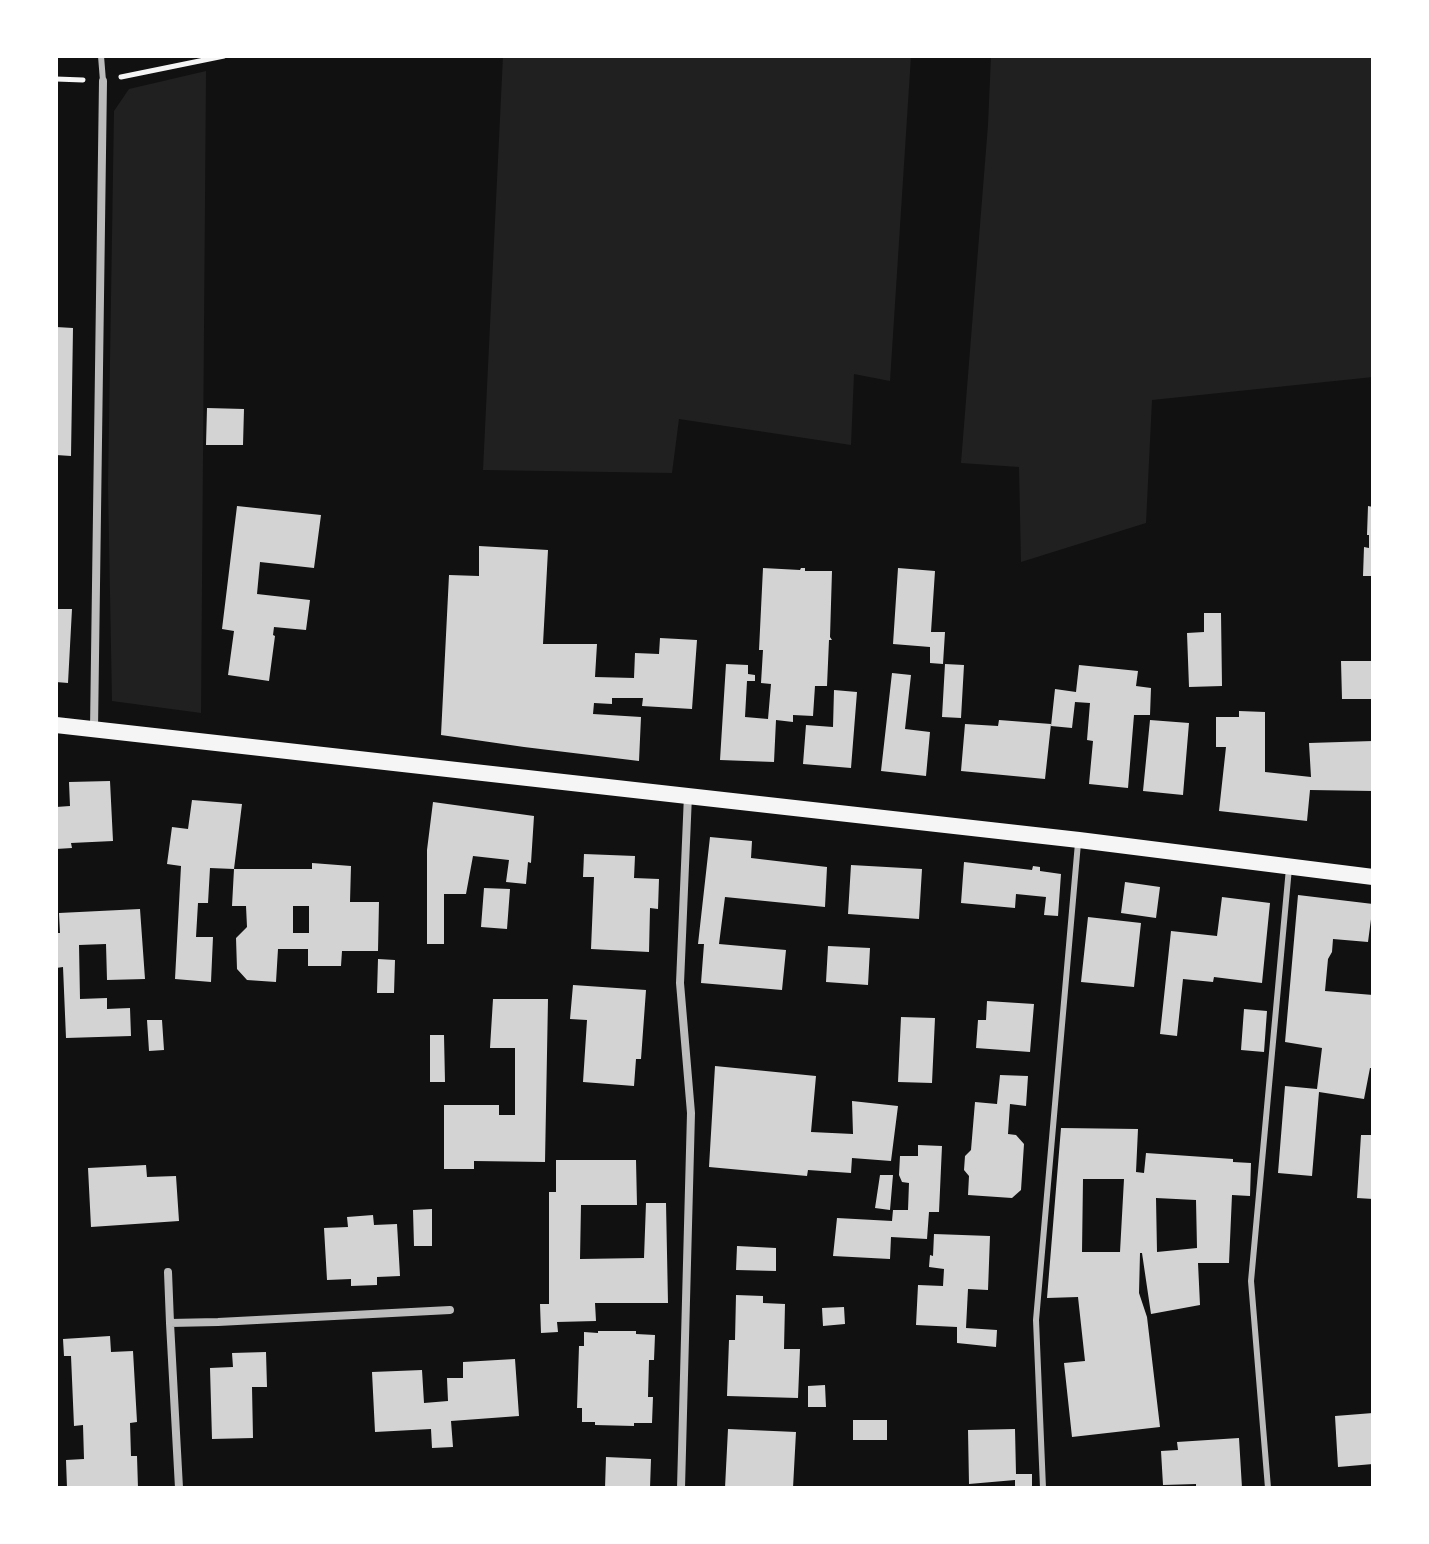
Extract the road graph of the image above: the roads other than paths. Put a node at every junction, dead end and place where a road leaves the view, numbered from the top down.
1 (101, 56) edge
2 (103, 81) joint
3 (56, 725) edge
4 (94, 729) junction
5 (688, 795) junction
6 (1079, 840) junction
7 (1290, 865) junction
8 (1373, 877) edge
9 (168, 1272) dead end
10 (450, 1310) dead end
11 (170, 1323) junction
12 (179, 1488) edge
13 (681, 1488) edge
14 (1043, 1488) edge
15 (1268, 1488) edge

1 - 2 lane
2 - 4 street
3 - 4 main road
4 - 5 main road
5 - 6 main road
5 - 13 street
6 - 7 main road
6 - 14 lane
7 - 8 main road
7 - 15 lane
9 - 11 street
10 - 11 street
11 - 12 street

